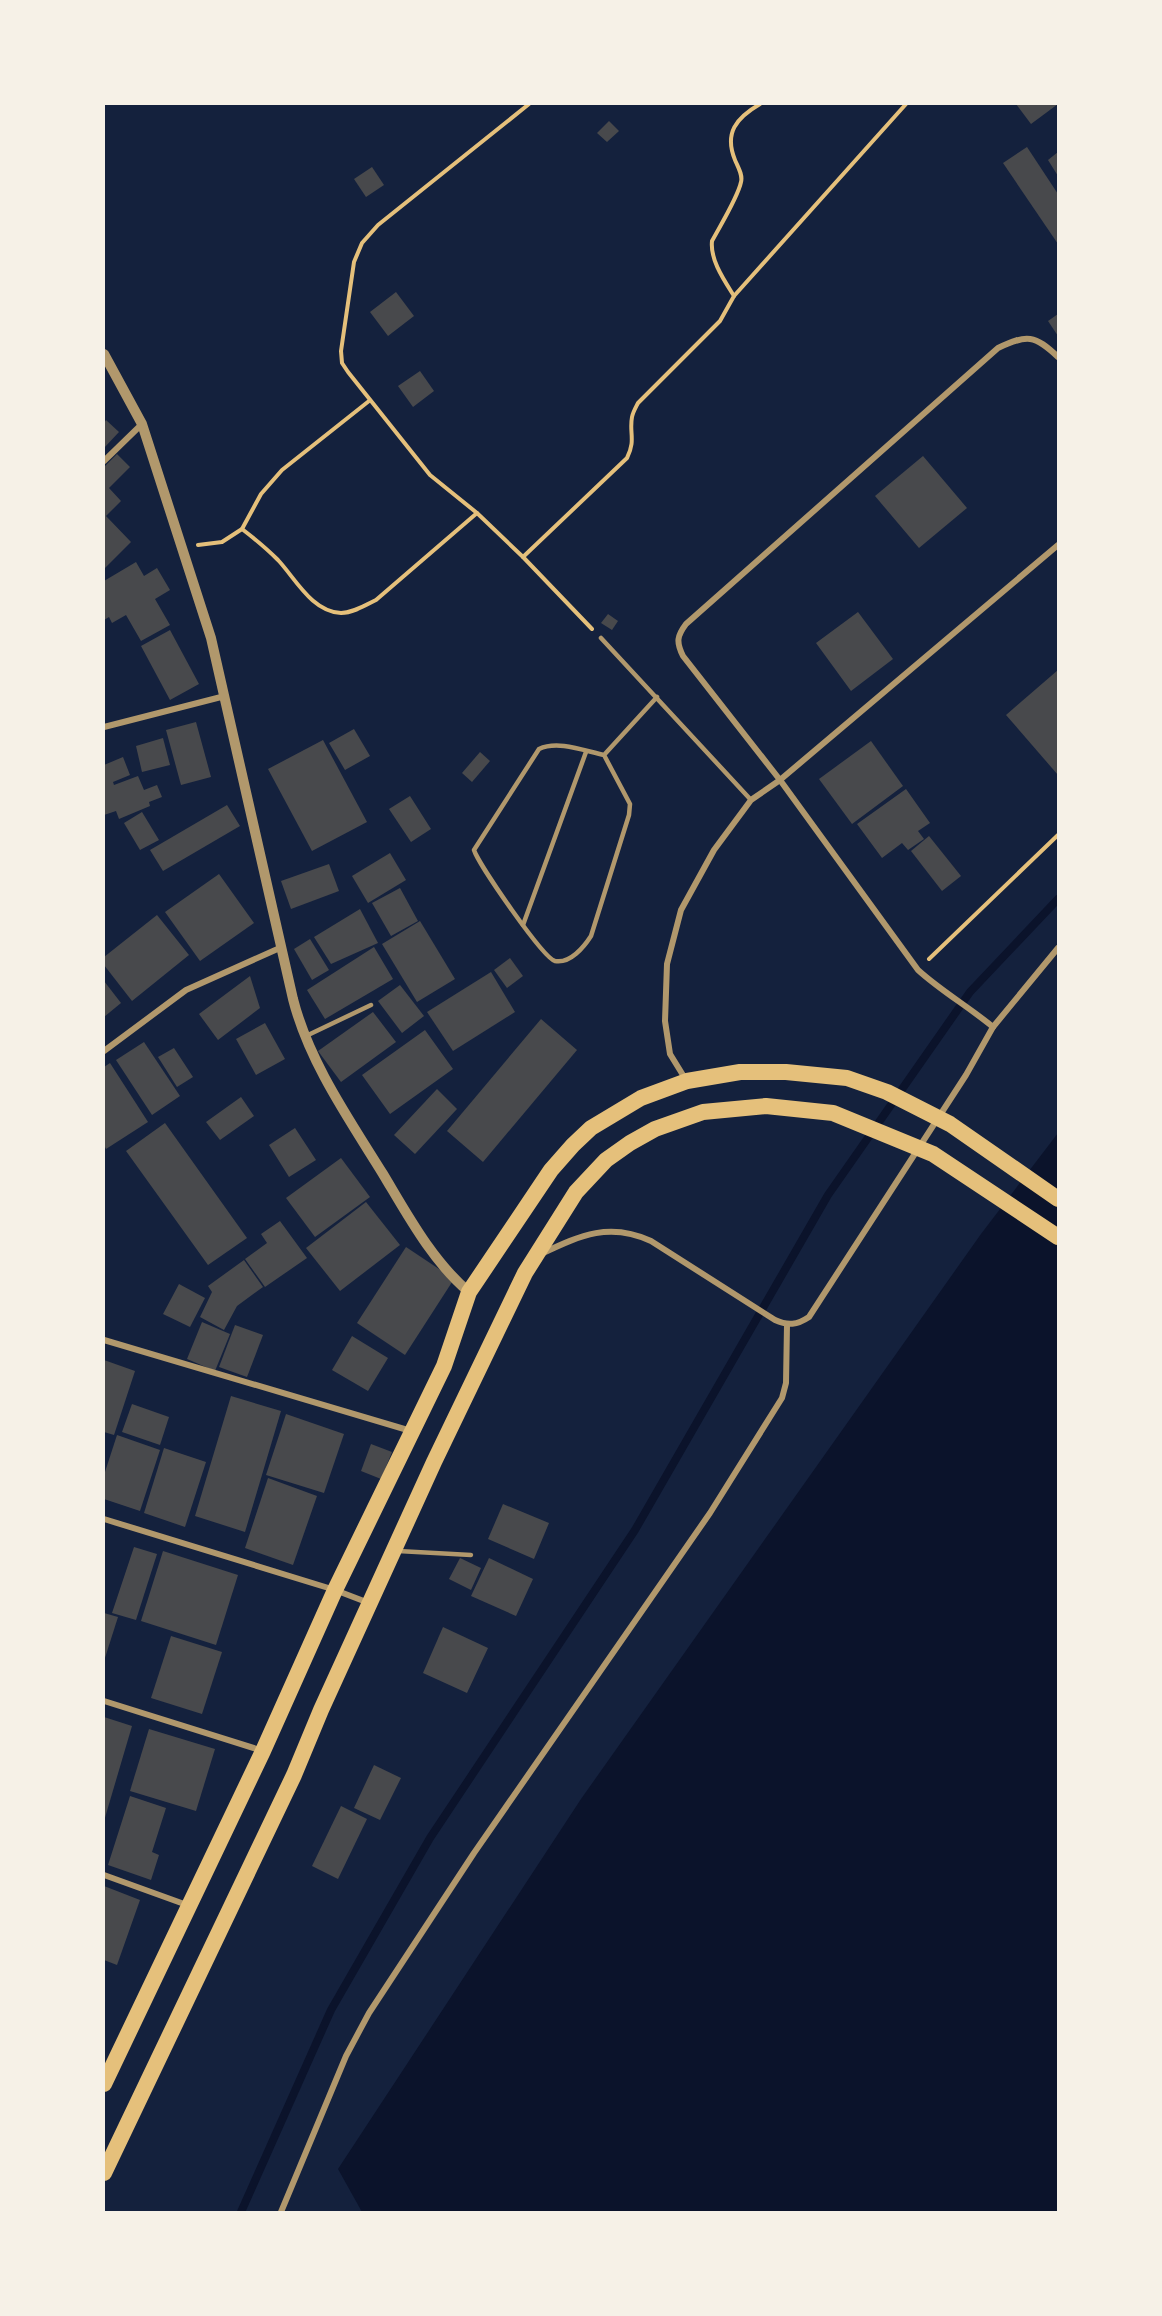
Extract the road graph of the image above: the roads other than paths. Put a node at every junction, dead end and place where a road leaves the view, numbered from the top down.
1 (104, 354) edge
2 (1059, 357) edge
3 (142, 424) junction
4 (104, 461) edge
5 (1059, 545) edge
6 (601, 638) road end
7 (225, 696) junction
8 (657, 697) junction
9 (104, 727) edge
10 (586, 752) junction
11 (604, 755) junction
12 (780, 780) junction
13 (751, 800) junction
14 (523, 926) junction
15 (282, 947) junction
16 (1059, 948) edge
17 (371, 1005) dead end
18 (993, 1027) junction
19 (305, 1037) junction
20 (104, 1050) edge
21 (687, 1081) junction
22 (1059, 1199) edge
23 (1059, 1237) edge
24 (535, 1257) junction
25 (469, 1292) junction
26 (786, 1325) junction
27 (104, 1340) edge
28 (414, 1431) junction
29 (104, 1518) edge
30 (395, 1550) junction
31 (471, 1555) dead end
32 (335, 1590) junction
33 (369, 1604) junction
34 (104, 1701) edge
35 (263, 1751) junction
36 (104, 1875) edge
37 (189, 1906) junction
38 (104, 2084) edge
39 (104, 2174) edge
40 (281, 2212) edge

1 - 3 street
2 - 12 street
3 - 4 street
3 - 7 street
5 - 12 street
6 - 8 lane
7 - 9 street
7 - 15 street
8 - 11 lane
8 - 13 lane
10 - 11 lane
10 - 14 lane
10 - 14 lane
11 - 14 lane
12 - 13 street
12 - 18 street
13 - 21 street
15 - 19 street
15 - 20 street
16 - 18 street
17 - 19 lane
18 - 26 street
19 - 25 street
21 - 22 highway
21 - 25 highway
23 - 24 highway
24 - 26 street
24 - 30 highway
25 - 28 highway
26 - 40 street
27 - 28 street
28 - 32 highway
29 - 32 street
30 - 31 lane
30 - 33 highway
32 - 33 street
32 - 35 highway
33 - 39 highway
34 - 35 street
35 - 37 highway
36 - 37 street
37 - 38 highway

